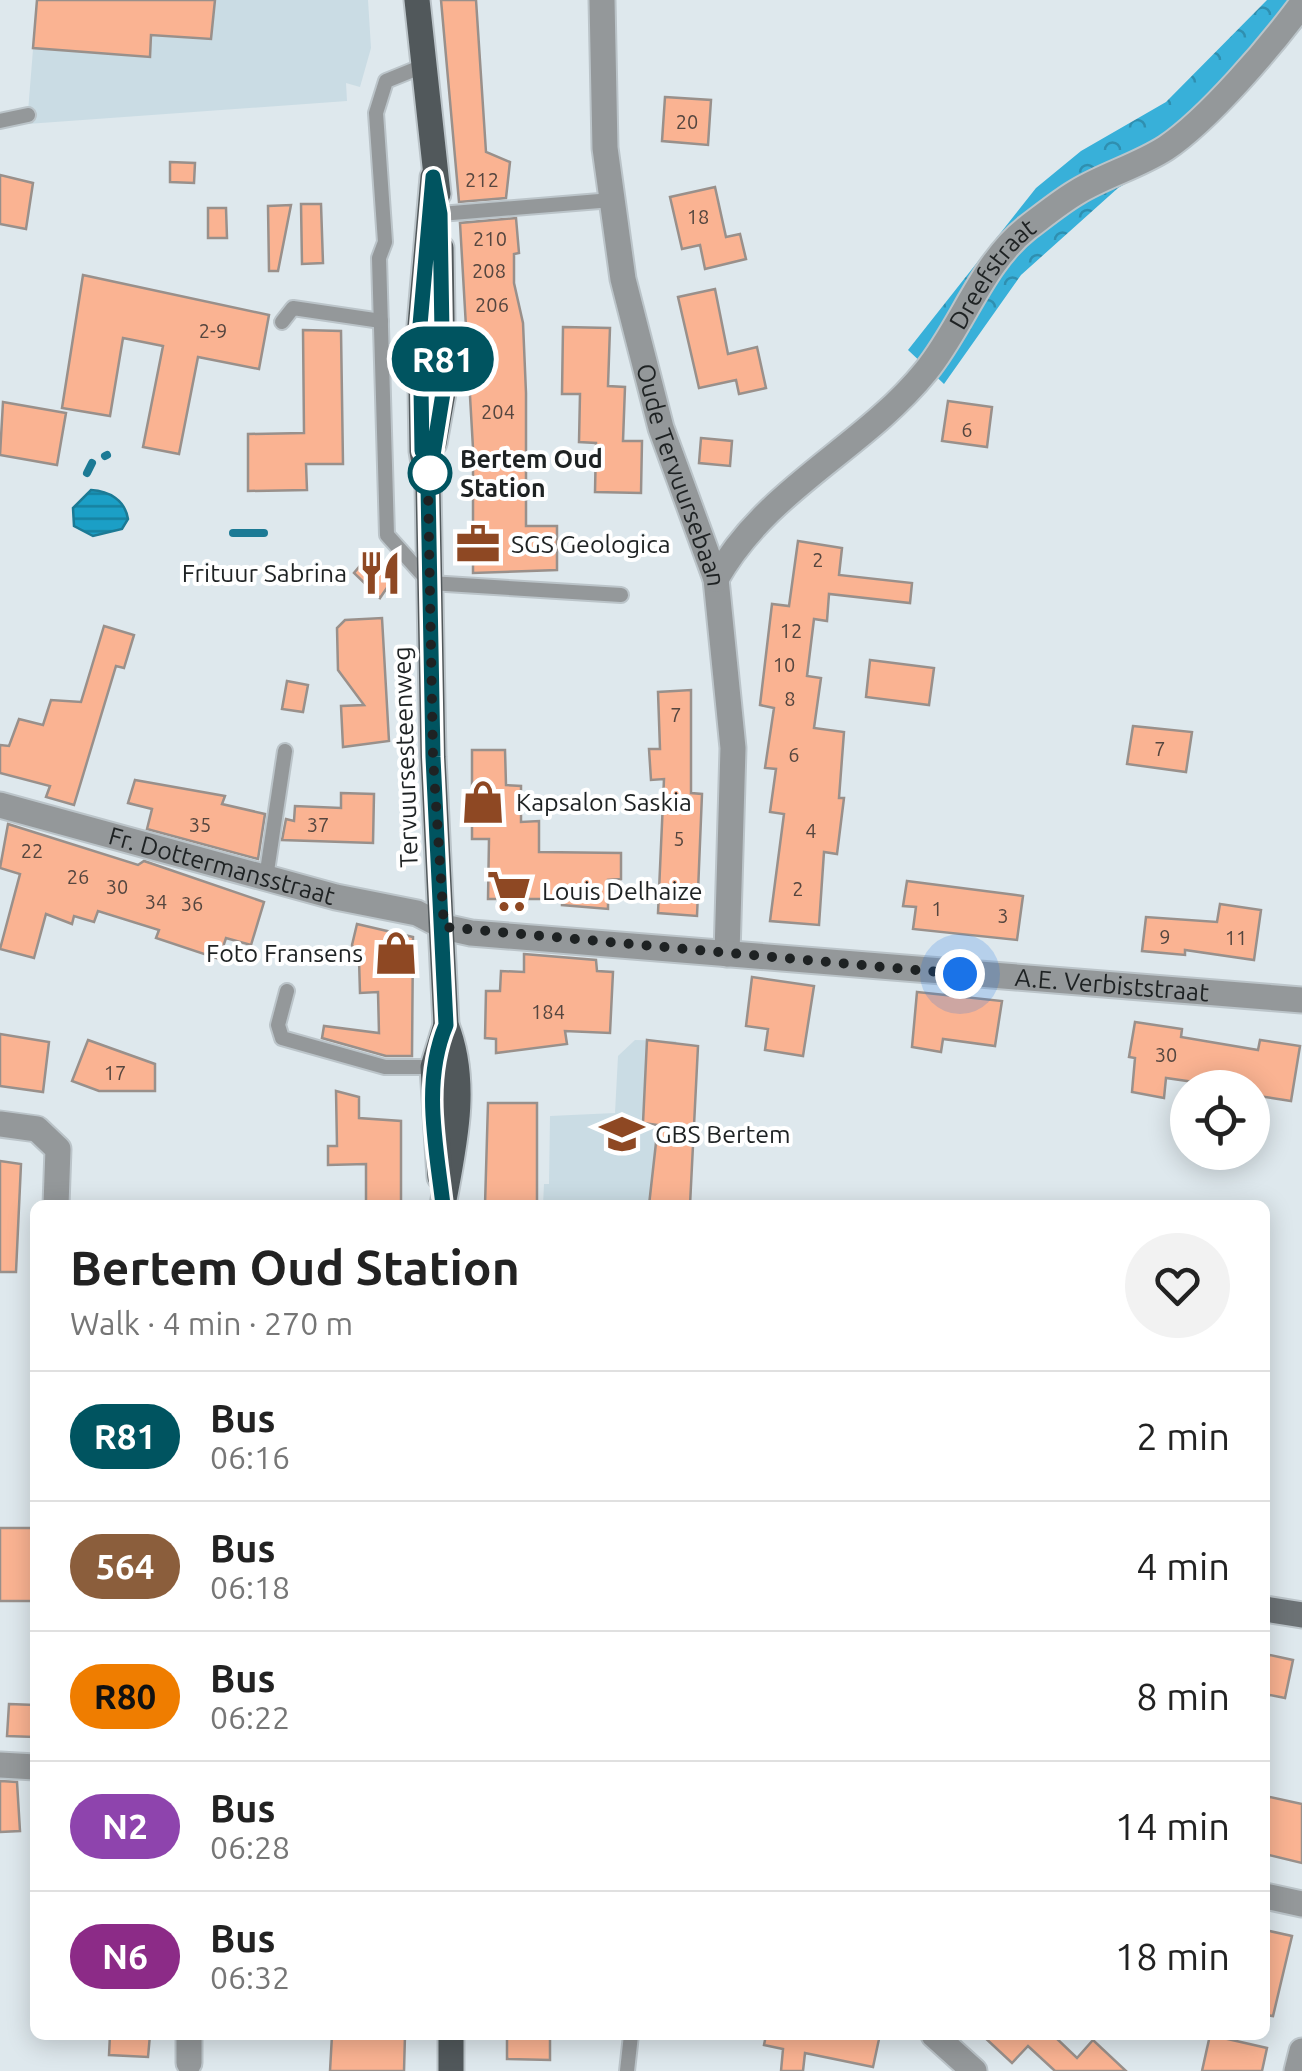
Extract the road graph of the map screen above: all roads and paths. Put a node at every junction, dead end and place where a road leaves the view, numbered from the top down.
1 (416, 0) edge
2 (602, 0) edge
3 (1302, 4) edge
4 (423, 66) junction
5 (28, 115) dead end
6 (0, 121) edge
7 (433, 177) junction
8 (612, 200) junction
9 (440, 214) junction
10 (282, 322) dead end
11 (380, 322) junction
12 (428, 486) junction
13 (716, 579) junction
14 (430, 583) junction
15 (622, 595) dead end
16 (285, 751) dead end
17 (0, 804) edge
18 (266, 878) junction
19 (444, 927) junction
20 (726, 954) junction
21 (287, 991) dead end
22 (1302, 1000) edge
23 (446, 1025) junction
24 (433, 1067) junction
25 (0, 1124) edge
26 (56, 1200) edge
27 (443, 1200) edge
28 (444, 1200) edge
29 (1270, 1610) edge
30 (1302, 1616) edge
31 (0, 1765) edge
32 (30, 1767) edge
33 (1270, 1897) edge
34 (1302, 1904) edge
35 (189, 2040) edge
36 (451, 2040) edge
37 (631, 2040) edge
38 (940, 2040) edge
39 (1302, 2051) edge
40 (190, 2064) dead end
41 (451, 2071) edge
42 (628, 2071) edge
43 (974, 2071) edge
44 (1297, 2071) edge

1 - 4 main road, Tervuursesteenweg
2 - 8 street, Oude Tervuursebaan
3 - 13 street, Dreefstraat
4 - 7 main road, Tervuursesteenweg
4 - 11 lane
5 - 6 lane
7 - 9 main road, Tervuursesteenweg
7 - 12 main road, Tervuursesteenweg
8 - 9 lane
8 - 13 street, Oude Tervuursebaan
9 - 12 main road, Tervuursesteenweg
10 - 11 lane
11 - 14 lane
12 - 14 main road, Tervuursesteenweg
13 - 20 street, Oude Tervuursebaan
14 - 15 lane
14 - 19 main road, Tervuursesteenweg
16 - 18 lane
17 - 18 street, Fr. Dottermansstraat
18 - 19 street, Fr. Dottermansstraat
19 - 20 street, A.E. Verbiststraat
19 - 23 main road, Tervuursesteenweg
20 - 22 street, A.E. Verbiststraat
21 - 24 lane
23 - 24 main road, Tervuursesteenweg
23 - 28 main road, Tervuursesteenweg
24 - 27 main road, Tervuursesteenweg
25 - 26 street
29 - 30 street
31 - 32 street
33 - 34 street
35 - 40 street
36 - 41 main road
37 - 42 lane
38 - 43 street
39 - 44 street

